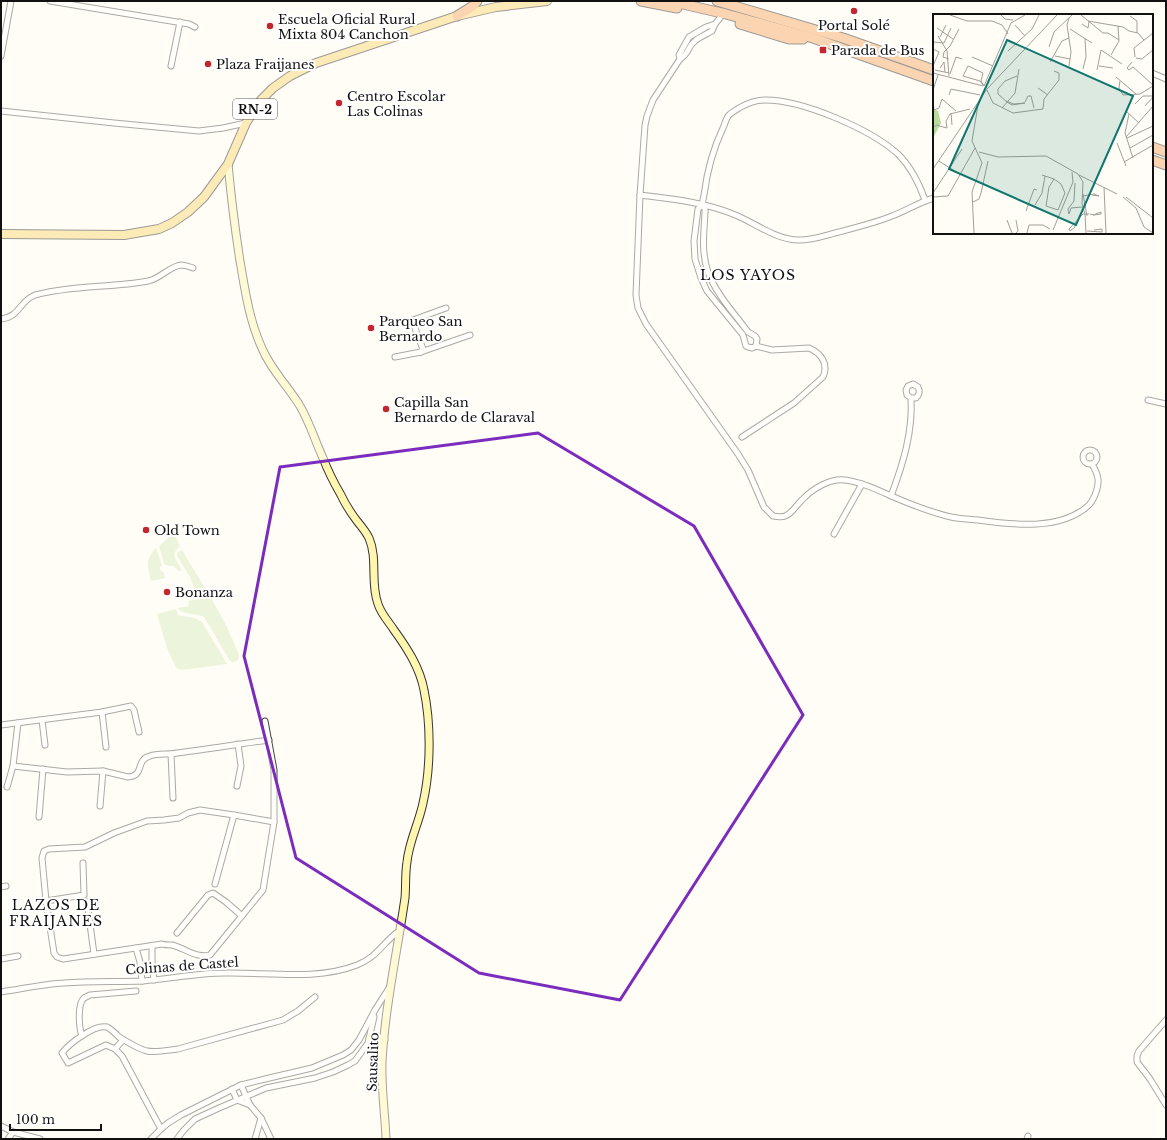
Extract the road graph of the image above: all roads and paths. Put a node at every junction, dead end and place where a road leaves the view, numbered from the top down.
1 (11, 1) edge
2 (50, 1) edge
3 (477, 1) edge
4 (547, 1) edge
5 (640, 1) edge
6 (670, 1) edge
7 (717, 1) edge
8 (739, 1) edge
9 (457, 16) junction
10 (717, 21) junction
11 (180, 22) junction
12 (195, 27) dead end
13 (813, 38) junction
14 (843, 38) junction
15 (1, 56) edge
16 (172, 66) dead end
17 (933, 70) edge
18 (1153, 73) edge
19 (1166, 79) edge
20 (933, 81) edge
21 (1, 111) edge
22 (246, 123) junction
23 (1153, 147) edge
24 (1166, 152) edge
25 (1153, 160) edge
26 (228, 164) junction
27 (1166, 165) edge
28 (640, 195) junction
29 (933, 198) edge
30 (925, 200) junction
31 (703, 204) junction
32 (1, 234) edge
33 (193, 268) dead end
34 (446, 308) dead end
35 (1, 319) edge
36 (470, 334) dead end
37 (756, 346) junction
38 (421, 352) junction
39 (395, 357) dead end
40 (911, 398) dead end
41 (1148, 400) dead end
42 (1166, 404) edge
43 (742, 437) dead end
44 (1092, 464) dead end
45 (862, 484) junction
46 (891, 496) junction
47 (834, 534) dead end
48 (102, 712) junction
49 (42, 720) junction
50 (265, 721) dead end
51 (18, 723) junction
52 (1, 725) edge
53 (139, 732) dead end
54 (269, 740) junction
55 (238, 744) junction
56 (45, 745) dead end
57 (106, 747) dead end
58 (171, 754) junction
59 (13, 766) junction
60 (43, 769) junction
61 (103, 771) junction
62 (7, 786) dead end
63 (237, 786) dead end
64 (173, 798) dead end
65 (100, 806) dead end
66 (234, 815) junction
67 (39, 817) dead end
68 (274, 822) junction
69 (83, 863) dead end
70 (215, 884) dead end
71 (46, 901) junction
72 (87, 902) dead end
73 (242, 916) junction
74 (400, 931) junction
75 (177, 933) dead end
76 (152, 946) junction
77 (136, 948) junction
78 (94, 954) junction
79 (18, 956) dead end
80 (1, 959) edge
81 (154, 980) junction
82 (142, 981) junction
83 (390, 986) junction
84 (136, 991) dead end
85 (1, 992) edge
86 (315, 997) dead end
87 (375, 1010) junction
88 (1166, 1020) edge
89 (82, 1036) junction
90 (370, 1038) junction
91 (123, 1040) junction
92 (384, 1040) junction
93 (115, 1049) junction
94 (351, 1050) junction
95 (355, 1061) junction
96 (241, 1086) junction
97 (232, 1089) junction
98 (245, 1097) junction
99 (237, 1100) junction
100 (1166, 1105) edge
101 (250, 1106) junction
102 (262, 1118) junction
103 (1, 1126) edge
104 (161, 1129) junction
105 (13, 1132) junction
106 (8, 1139) edge
107 (40, 1139) edge
108 (151, 1139) edge
109 (177, 1139) edge
110 (255, 1139) edge
111 (271, 1139) edge
112 (386, 1139) edge

1 - 15 street
2 - 11 street
3 - 9 highway
4 - 9 main road, RN-2
5 - 10 highway
6 - 13 highway
7 - 14 highway
8 - 14 highway
9 - 22 main road, RN-2
10 - 13 highway
10 - 28 street
11 - 12 street
11 - 16 street
13 - 20 highway
14 - 17 highway
18 - 19 street
21 - 22 street
22 - 26 main road, RN-2
23 - 24 highway
25 - 27 highway
26 - 32 main road, RN-2
26 - 74 street, Sausalito
28 - 31 street
28 - 45 street
29 - 30 street
30 - 31 street
30 - 31 street
31 - 37 street
31 - 37 street
33 - 35 street
34 - 38 street
36 - 38 street
37 - 43 street
38 - 39 street
40 - 46 street
41 - 42 street
44 - 46 street
45 - 46 street
45 - 47 street
48 - 49 street
48 - 53 street
48 - 57 street
49 - 51 street
49 - 56 street
50 - 54 street
51 - 52 street
51 - 59 street
54 - 55 street
54 - 68 street
55 - 58 street
55 - 63 street
58 - 61 street
58 - 64 street
59 - 60 street
59 - 62 street
60 - 61 street
60 - 67 street
61 - 65 street
66 - 68 street
66 - 70 street
66 - 71 street
68 - 73 street
69 - 71 street
71 - 78 street
72 - 78 street
73 - 75 street
73 - 76 street
74 - 81 street, Colinas de Castel
74 - 83 street, Sausalito
76 - 77 street
76 - 81 street
77 - 78 street
77 - 82 street
79 - 80 street
81 - 82 street, Colinas de Castel
82 - 85 street, Colinas de Castel
83 - 87 street
83 - 92 street, Sausalito
84 - 89 street
86 - 91 street
87 - 90 street
87 - 94 street
88 - 100 street
89 - 91 street
89 - 93 street
90 - 92 street
90 - 95 street
91 - 93 street
92 - 112 street, Sausalito
93 - 104 street
94 - 95 street
94 - 96 street
95 - 98 street
96 - 97 street
96 - 98 street
97 - 99 street
97 - 104 street
98 - 99 street
98 - 101 street
99 - 101 street
99 - 109 street
101 - 102 street
102 - 110 street
102 - 111 street
103 - 105 street
104 - 108 street
105 - 106 street
105 - 107 street

